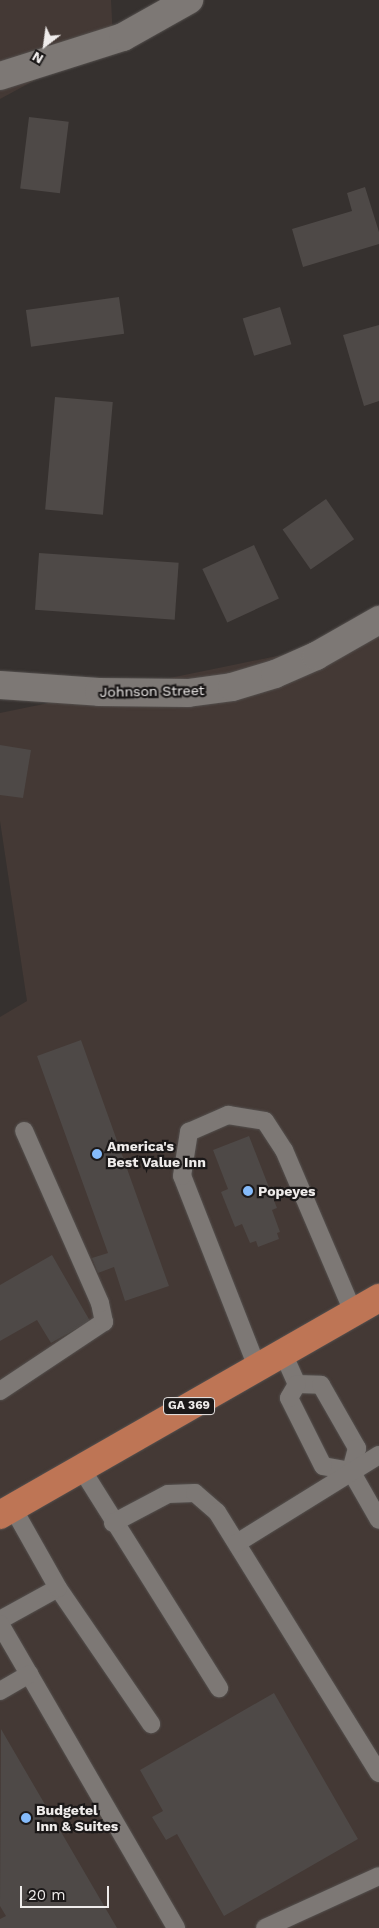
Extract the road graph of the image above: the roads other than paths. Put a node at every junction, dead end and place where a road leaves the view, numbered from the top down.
1 (189, 0) edge
2 (0, 76) edge
3 (379, 620) edge
4 (0, 685) edge
5 (24, 1131) dead end
6 (379, 1298) edge
7 (353, 1312) junction
8 (283, 1353) junction
9 (257, 1367) junction
10 (297, 1384) junction
11 (0, 1391) edge
12 (379, 1455) edge
13 (81, 1468) junction
14 (351, 1471) junction
15 (6, 1512) edge
16 (379, 1520) edge
17 (113, 1523) junction
18 (237, 1543) junction
19 (58, 1588) junction
20 (0, 1620) edge
21 (0, 1624) edge
22 (29, 1674) junction
23 (219, 1688) dead end
24 (0, 1691) edge
25 (151, 1724) dead end
26 (379, 1773) edge
27 (379, 1876) edge
28 (176, 1928) edge
29 (266, 1928) edge

1 - 2 street
3 - 4 street, Johnson Street
5 - 11 lane
6 - 7 main road, GA 369
7 - 8 main road, GA 369
7 - 9 lane
8 - 9 main road, GA 369
8 - 10 lane
9 - 13 main road, GA 369
10 - 14 lane
10 - 14 lane
12 - 14 lane
13 - 15 main road, GA 369
13 - 17 lane
14 - 16 lane
14 - 18 lane
15 - 19 lane
17 - 18 lane
17 - 23 lane
18 - 26 lane
19 - 20 lane
19 - 25 lane
21 - 22 lane
22 - 24 lane
22 - 28 lane
27 - 29 lane

